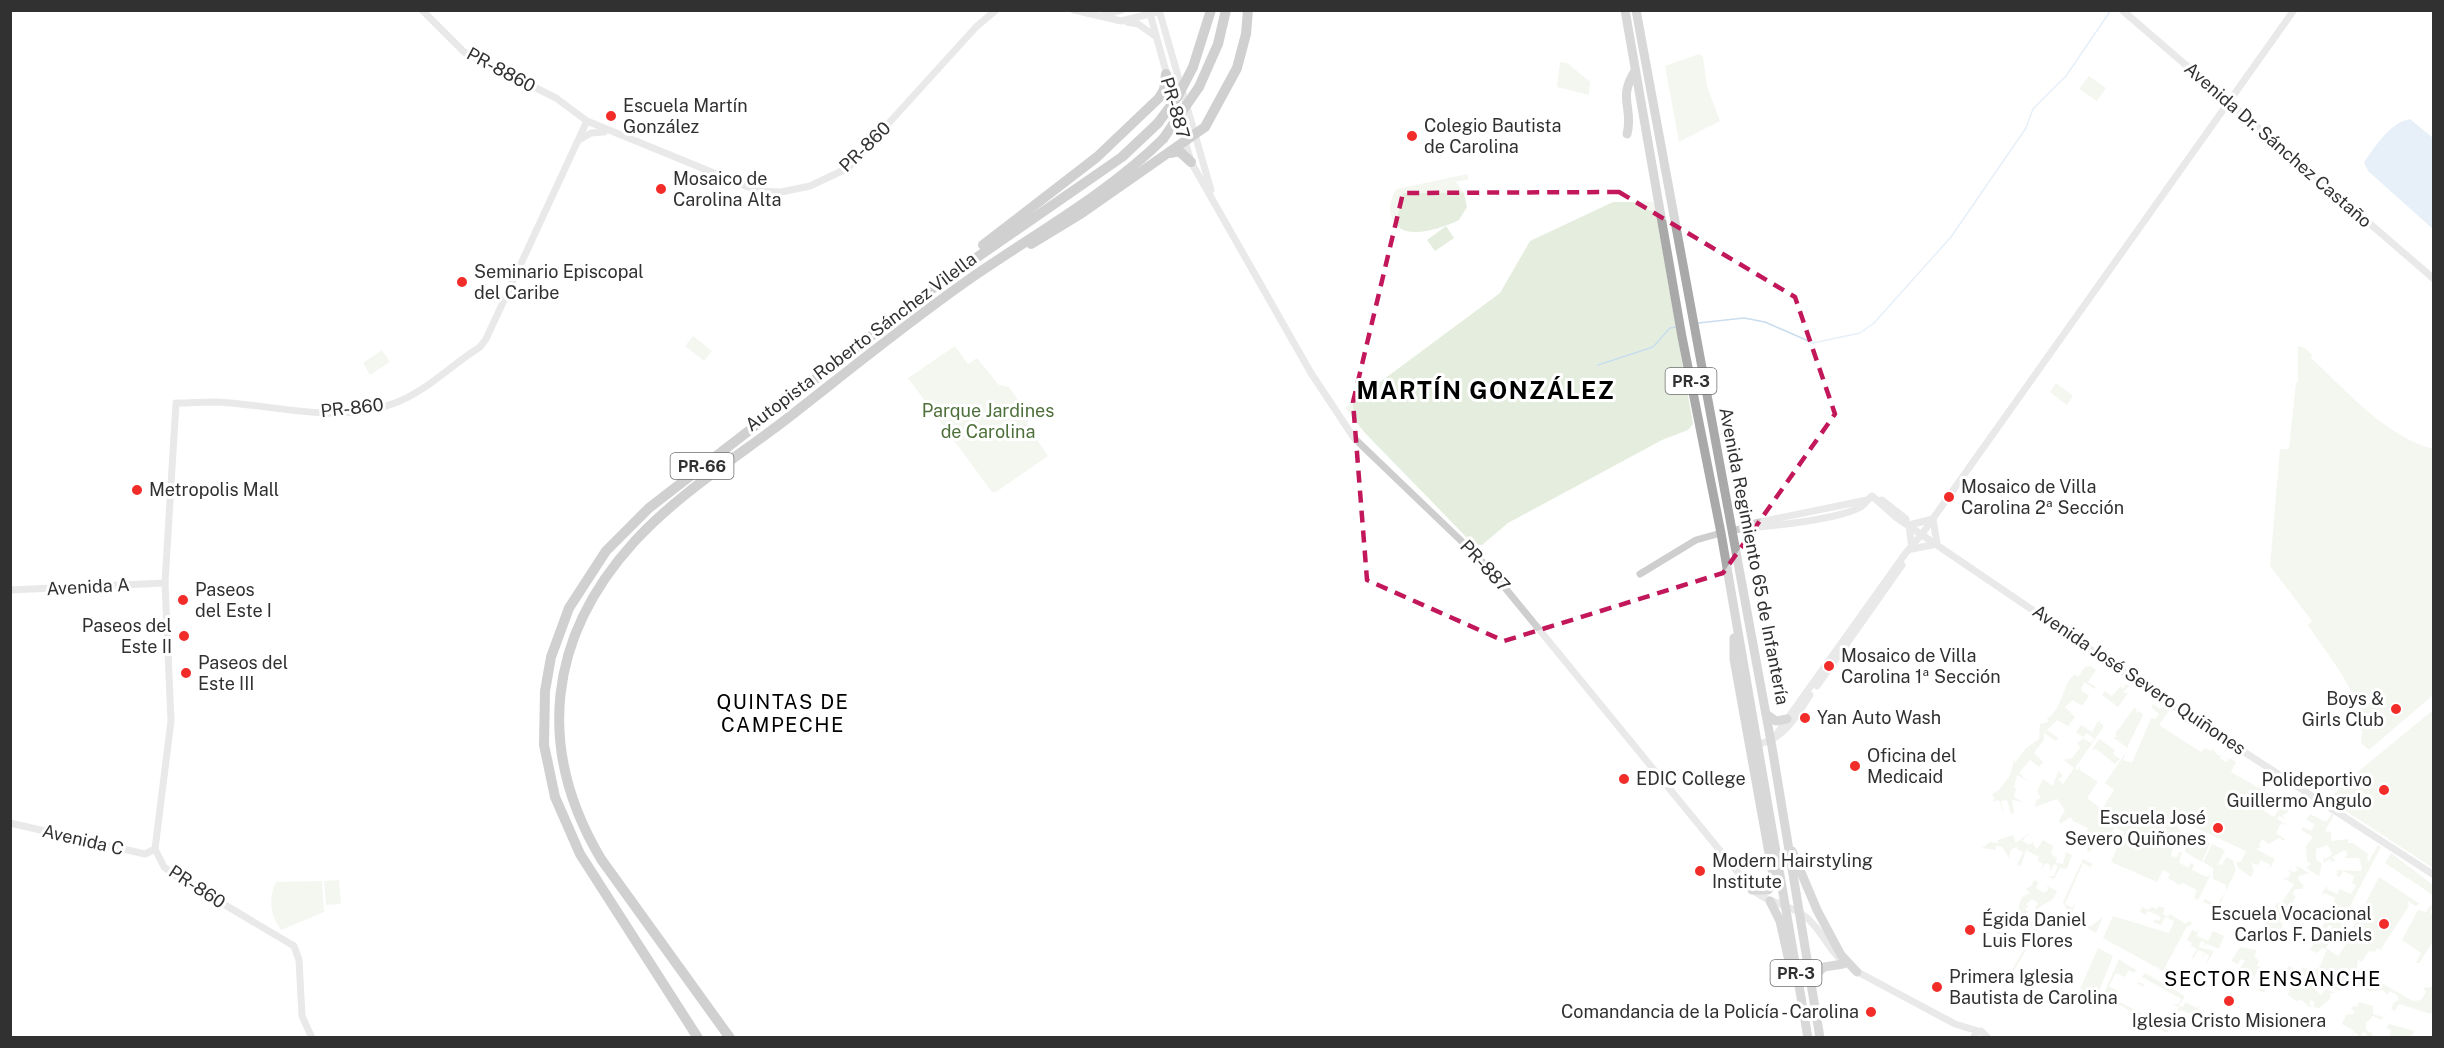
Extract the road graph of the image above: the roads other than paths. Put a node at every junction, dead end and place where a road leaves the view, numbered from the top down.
1 (422, 10) edge
2 (996, 10) edge
3 (1074, 10) edge
4 (1122, 10) edge
5 (1211, 10) edge
6 (1226, 10) edge
7 (1248, 10) edge
8 (1625, 10) edge
9 (1636, 10) edge
10 (2122, 10) edge
11 (2294, 10) edge
12 (1159, 11) edge
13 (1149, 12) edge
14 (1096, 15) junction
15 (1121, 21) junction
16 (1155, 36) junction
17 (1635, 71) junction
18 (1166, 74) junction
19 (2229, 102) junction
20 (573, 112) junction
21 (586, 122) junction
22 (606, 132) junction
23 (1627, 134) dead end
24 (1189, 137) junction
25 (579, 140) junction
26 (1167, 154) junction
27 (1191, 162) junction
28 (1215, 201) junction
29 (975, 275) junction
30 (2433, 279) edge
31 (902, 312) junction
32 (1933, 519) junction
33 (1907, 524) junction
34 (1733, 530) junction
35 (1721, 533) junction
36 (1922, 534) junction
37 (1937, 544) junction
38 (1910, 550) junction
39 (1640, 574) dead end
40 (165, 583) junction
41 (10, 590) edge
42 (1766, 714) junction
43 (1787, 719) junction
44 (1774, 739) junction
45 (1753, 745) junction
46 (10, 823) edge
47 (1789, 845) junction
48 (155, 849) junction
49 (2433, 875) edge
50 (1752, 890) junction
51 (1770, 902) junction
52 (1786, 907) junction
53 (1801, 914) junction
54 (1844, 963) junction
55 (1857, 972) junction
56 (1812, 978) junction
57 (1799, 992) junction
58 (1974, 1035) edge
59 (312, 1038) edge
60 (698, 1038) edge
61 (730, 1038) edge
62 (1809, 1038) edge
63 (1820, 1038) edge
64 (1988, 1038) edge

1 - 20 street, PR-8860 / PR-8860
2 - 22 street, PR-860 / PR-860
3 - 14 street
4 - 14 street
5 - 31 highway, Autopista Roberto Sánchez Vilella / PR-66, bridge
6 - 29 highway, Autopista Roberto Sánchez Vilella / PR-66, bridge
7 - 24 highway
8 - 17 main road, Avenida Regimiento 65 de Infantería / PR-3
9 - 34 main road, Avenida Regimiento 65 de Infantería / PR-3
10 - 19 street, Avenida Dr. Sánchez Castaño
11 - 19 street
12 - 13 street
12 - 24 street, PR-887
13 - 15 street
13 - 16 street, PR-887
14 - 15 street
15 - 16 street
16 - 18 street, PR-887
17 - 23 main road
17 - 35 main road, Avenida Regimiento 65 de Infantería / PR-3
18 - 24 street, PR-887
18 - 31 highway
19 - 30 street, Avenida Dr. Sánchez Castaño
19 - 32 street
20 - 21 street, PR-8860 / PR-8860
20 - 25 street
21 - 22 street, PR-860 / PR-860
21 - 25 street, PR-860 / PR-860
22 - 25 street
24 - 26 highway
24 - 27 street, PR-887
24 - 28 street, PR-887
25 - 40 street, PR-860 / PR-860
26 - 27 highway
26 - 29 highway
27 - 28 street, PR-887
28 - 50 street, PR-887
29 - 61 highway, Autopista Roberto Sánchez Vilella / PR-66
31 - 60 highway, Autopista Roberto Sánchez Vilella / PR-66
32 - 33 street
32 - 36 street
32 - 37 street
33 - 34 street, Avenida José Severo Quiñones
33 - 36 street, Avenida José Severo Quiñones
33 - 38 street
34 - 42 main road, Avenida Regimiento 65 de Infantería / PR-3
35 - 39 street
35 - 45 main road, Avenida Regimiento 65 de Infantería / PR-3
36 - 37 street, Avenida José Severo Quiñones
36 - 38 street
37 - 38 street
37 - 49 street, Avenida José Severo Quiñones
38 - 43 street
38 - 44 street
40 - 41 street, Avenida A
40 - 48 street, PR-860 / PR-860
42 - 43 main road
42 - 44 main road, Avenida Regimiento 65 de Infantería / PR-3
43 - 44 street
44 - 45 street
44 - 47 main road, Avenida Regimiento 65 de Infantería / PR-3
45 - 50 main road
45 - 52 main road, PR-3
46 - 48 street, Avenida C
47 - 53 main road, Avenida Regimiento 65 de Infantería / PR-3
47 - 55 main road
48 - 59 street, PR-860 / PR-860
50 - 51 street, PR-887
51 - 52 street, PR-887
51 - 57 main road
52 - 53 street, PR-887
52 - 57 main road, PR-3
53 - 54 street
53 - 56 main road, Avenida Regimiento 65 de Infantería / PR-3
54 - 55 street
54 - 56 main road
55 - 58 street
56 - 63 main road, Avenida Regimiento 65 de Infantería / PR-3
57 - 62 main road, PR-3
58 - 64 street

